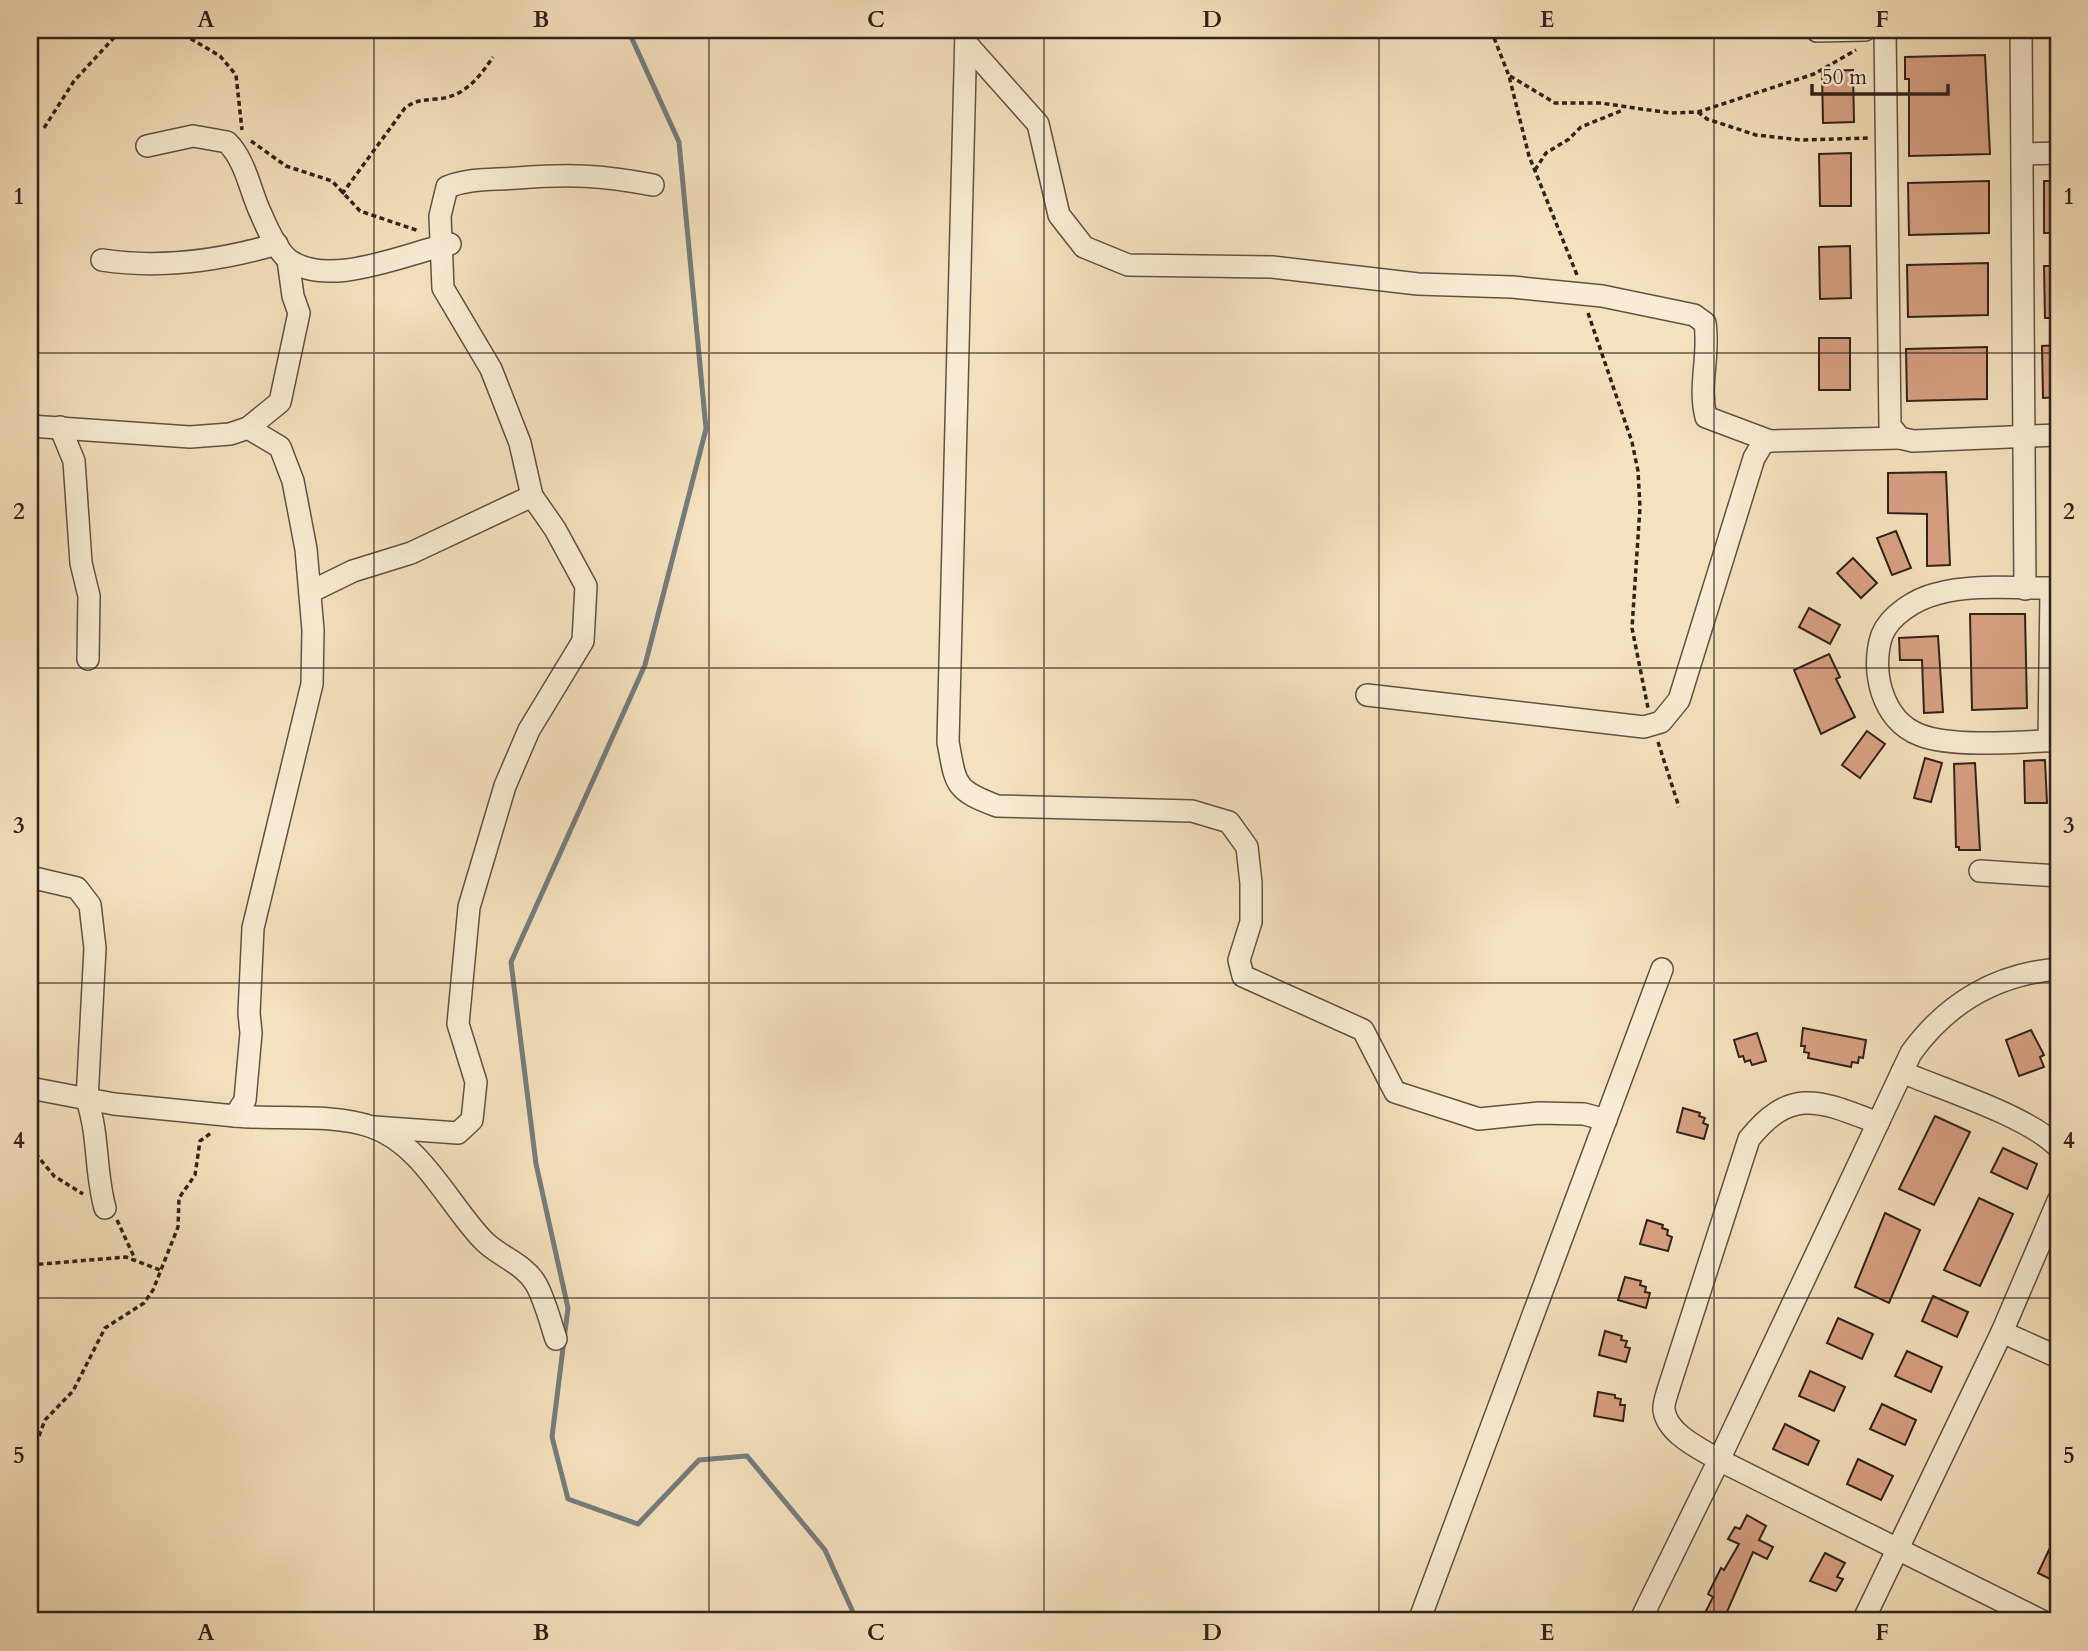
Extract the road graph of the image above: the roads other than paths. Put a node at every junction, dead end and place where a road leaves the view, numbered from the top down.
1 (2021, 30) edge
2 (1878, 31) edge
3 (1817, 32) dead end
4 (966, 36) edge
5 (148, 146) dead end
6 (2024, 153) junction
7 (2058, 153) edge
8 (653, 185) dead end
9 (445, 245) junction
10 (282, 252) junction
11 (102, 260) dead end
12 (275, 406) junction
13 (30, 426) edge
14 (60, 427) junction
15 (248, 428) junction
16 (2023, 435) junction
17 (2058, 435) edge
18 (1900, 438) junction
19 (1770, 440) junction
20 (279, 447) junction
21 (531, 496) junction
22 (2054, 588) edge
23 (2025, 589) junction
24 (310, 592) junction
25 (88, 659) dead end
26 (1367, 695) dead end
27 (2054, 740) edge
28 (1980, 871) dead end
29 (2058, 876) edge
30 (30, 877) edge
31 (1662, 969) dead end
32 (2058, 969) edge
33 (1902, 1072) junction
34 (30, 1088) edge
35 (87, 1100) junction
36 (235, 1116) junction
37 (1606, 1120) junction
38 (1878, 1123) junction
39 (374, 1127) junction
40 (2058, 1147) edge
41 (2058, 1201) edge
42 (105, 1208) dead end
43 (2002, 1332) junction
44 (556, 1339) dead end
45 (2058, 1357) edge
46 (1719, 1460) junction
47 (1898, 1550) junction
48 (1419, 1621) edge
49 (1640, 1621) edge
50 (1863, 1621) edge
51 (2042, 1621) edge

1 - 6 street
2 - 3 street
2 - 18 street
4 - 19 street
4 - 37 street
5 - 10 street
6 - 7 street
6 - 16 street
8 - 9 street
9 - 10 street
9 - 21 street
10 - 11 street
10 - 12 street
12 - 15 street
12 - 20 street
13 - 14 street
14 - 15 street
14 - 25 street
15 - 20 street
16 - 17 street
16 - 18 street
16 - 23 street
18 - 19 street
19 - 26 street
20 - 24 street
21 - 24 street
21 - 39 street
22 - 23 street
22 - 27 street
23 - 27 street
24 - 36 street
28 - 29 street
30 - 35 street
31 - 37 street
32 - 33 street
33 - 38 street
33 - 40 street
34 - 35 street
35 - 36 street
35 - 42 street
36 - 39 street
37 - 48 street
38 - 46 street
38 - 46 street
39 - 44 street
41 - 43 street
43 - 45 street
43 - 47 street
46 - 47 street
46 - 49 street
47 - 50 street
47 - 51 street

